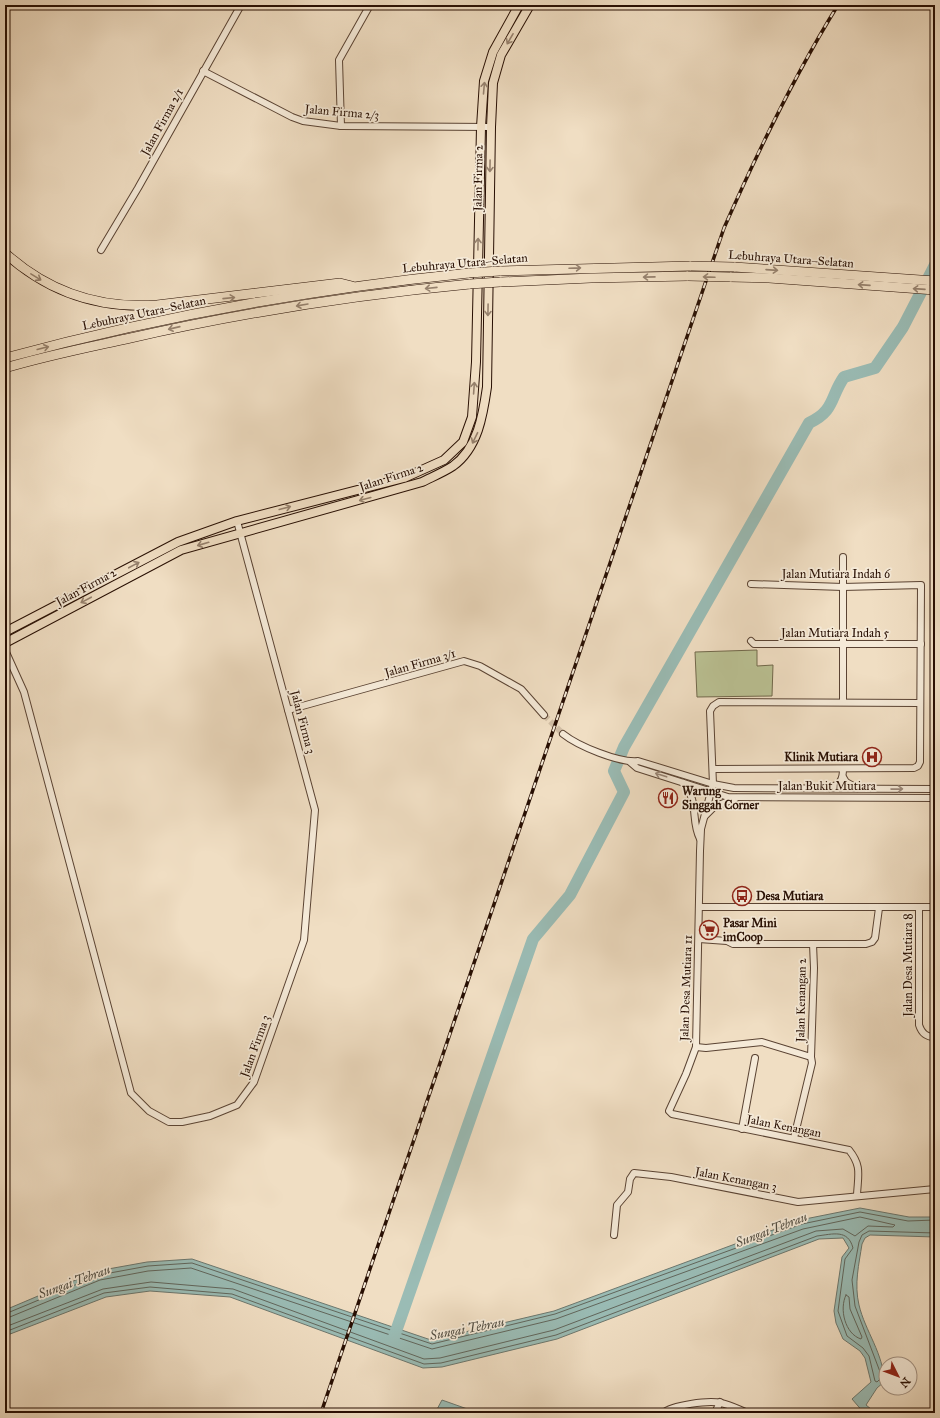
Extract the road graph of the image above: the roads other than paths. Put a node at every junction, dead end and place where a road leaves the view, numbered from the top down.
1 (241, 5) edge
2 (370, 5) edge
3 (519, 5) edge
4 (530, 5) edge
5 (203, 71) junction
6 (341, 126) junction
7 (481, 127) junction
8 (491, 127) junction
9 (100, 250) dead end
10 (5, 253) edge
11 (935, 281) edge
12 (904, 284) junction
13 (355, 287) junction
14 (935, 290) edge
15 (5, 358) edge
16 (5, 368) edge
17 (237, 521) junction
18 (935, 526) edge
19 (240, 533) junction
20 (843, 557) dead end
21 (935, 562) edge
22 (751, 584) dead end
23 (843, 587) junction
24 (935, 600) edge
25 (935, 624) edge
26 (5, 632) edge
27 (751, 641) dead end
28 (5, 643) edge
29 (843, 643) junction
30 (921, 644) junction
31 (5, 650) edge
32 (935, 666) edge
33 (843, 702) junction
34 (920, 703) junction
35 (288, 710) junction
36 (544, 715) tunnel mouth
37 (935, 718) edge
38 (562, 734) tunnel mouth
39 (630, 762) junction
40 (712, 769) junction
41 (844, 769) junction
42 (935, 771) edge
43 (843, 777) junction
44 (683, 783) junction
45 (713, 784) junction
46 (826, 789) junction
47 (935, 789) edge
48 (860, 790) junction
49 (711, 791) junction
50 (738, 797) junction
51 (916, 798) junction
52 (935, 798) edge
53 (704, 818) junction
54 (700, 840) junction
55 (699, 907) junction
56 (920, 907) junction
57 (935, 907) edge
58 (879, 908) junction
59 (699, 939) junction
60 (813, 944) junction
61 (935, 1038) edge
62 (696, 1047) junction
63 (811, 1056) junction
64 (755, 1058) dead end
65 (668, 1111) joint
66 (742, 1129) junction
67 (794, 1138) junction
68 (935, 1189) edge
69 (857, 1195) junction
70 (614, 1235) dead end
71 (720, 1402) junction
72 (663, 1413) edge
73 (715, 1413) edge
74 (748, 1413) edge

1 - 5 street, Jalan Firma 2/1
2 - 6 street
7 -> 3 main road, Jalan Firma 2
4 -> 8 main road, Jalan Firma 2
5 - 6 street, Jalan Firma 2/3
5 - 9 street, Jalan Firma 2/1
6 - 7 street, Jalan Firma 2/3
7 - 8 street, Jalan Firma 2/3
17 -> 7 main road, Jalan Firma 2
8 -> 19 main road, Jalan Firma 2
10 -> 13 highway
11 - 12 highway, Lebuhraya Utara–Selatan
13 -> 12 highway, Lebuhraya Utara–Selatan, bridge
14 -> 12 highway, Lebuhraya Utara–Selatan
12 -> 16 highway, Lebuhraya Utara–Selatan, bridge
15 -> 13 highway, Lebuhraya Utara–Selatan
17 - 19 street, Jalan Firma 3
26 -> 17 main road, Jalan Firma 2
18 - 21 street
19 -> 28 main road, Jalan Firma 2
19 - 35 street, Jalan Firma 3
20 - 23 street
21 - 24 street
22 - 23 street, Jalan Mutiara Indah 6
23 - 29 street
23 - 30 street, Jalan Mutiara Indah 6
25 - 32 street
27 - 29 street, Jalan Mutiara Indah 5
29 - 30 street, Jalan Mutiara Indah 5
29 - 33 street
30 - 34 street
31 - 35 street, Jalan Firma 3
32 - 37 street
33 - 34 street
33 - 40 street
34 - 41 street
35 - 36 street, Jalan Firma 3/1
37 - 42 street
38 - 39 street
44 -> 39 street, Jalan Bukit Mutiara
39 - 45 street
40 - 41 street
40 - 45 street
41 - 43 street
42 - 47 street
43 - 46 street
43 - 48 street
44 - 49 street, Jalan Bukit Mutiara
44 - 54 street
45 - 46 street, Jalan Bukit Mutiara
45 - 49 street
46 - 48 street, Jalan Bukit Mutiara
48 -> 47 street, Jalan Bukit Mutiara
47 - 51 street
49 - 50 street, Jalan Bukit Mutiara
49 - 53 street
50 - 51 street, Jalan Bukit Mutiara
50 - 53 street
51 - 52 street, Jalan Bukit Mutiara
53 - 54 street
54 - 55 street, Jalan Desa Mutiara 11
55 - 58 street
55 - 59 street, Jalan Desa Mutiara 11
56 - 57 street
56 - 58 street
56 - 61 street, Jalan Desa Mutiara 8
58 - 60 street
59 - 60 street
59 - 62 street, Jalan Desa Mutiara 11
60 - 63 street, Jalan Kenangan 2
62 - 63 street, Jalan Kenangan 2
62 - 65 street, Jalan Desa Mutiara 11
63 - 67 street, Jalan Kenangan 2
64 - 66 street
65 - 66 street, Jalan Kenangan
66 - 67 street, Jalan Kenangan
67 - 69 street, Jalan Kenangan
68 - 69 street
69 - 70 street, Jalan Kenangan 3
71 - 72 street
71 - 73 street
71 - 74 street

